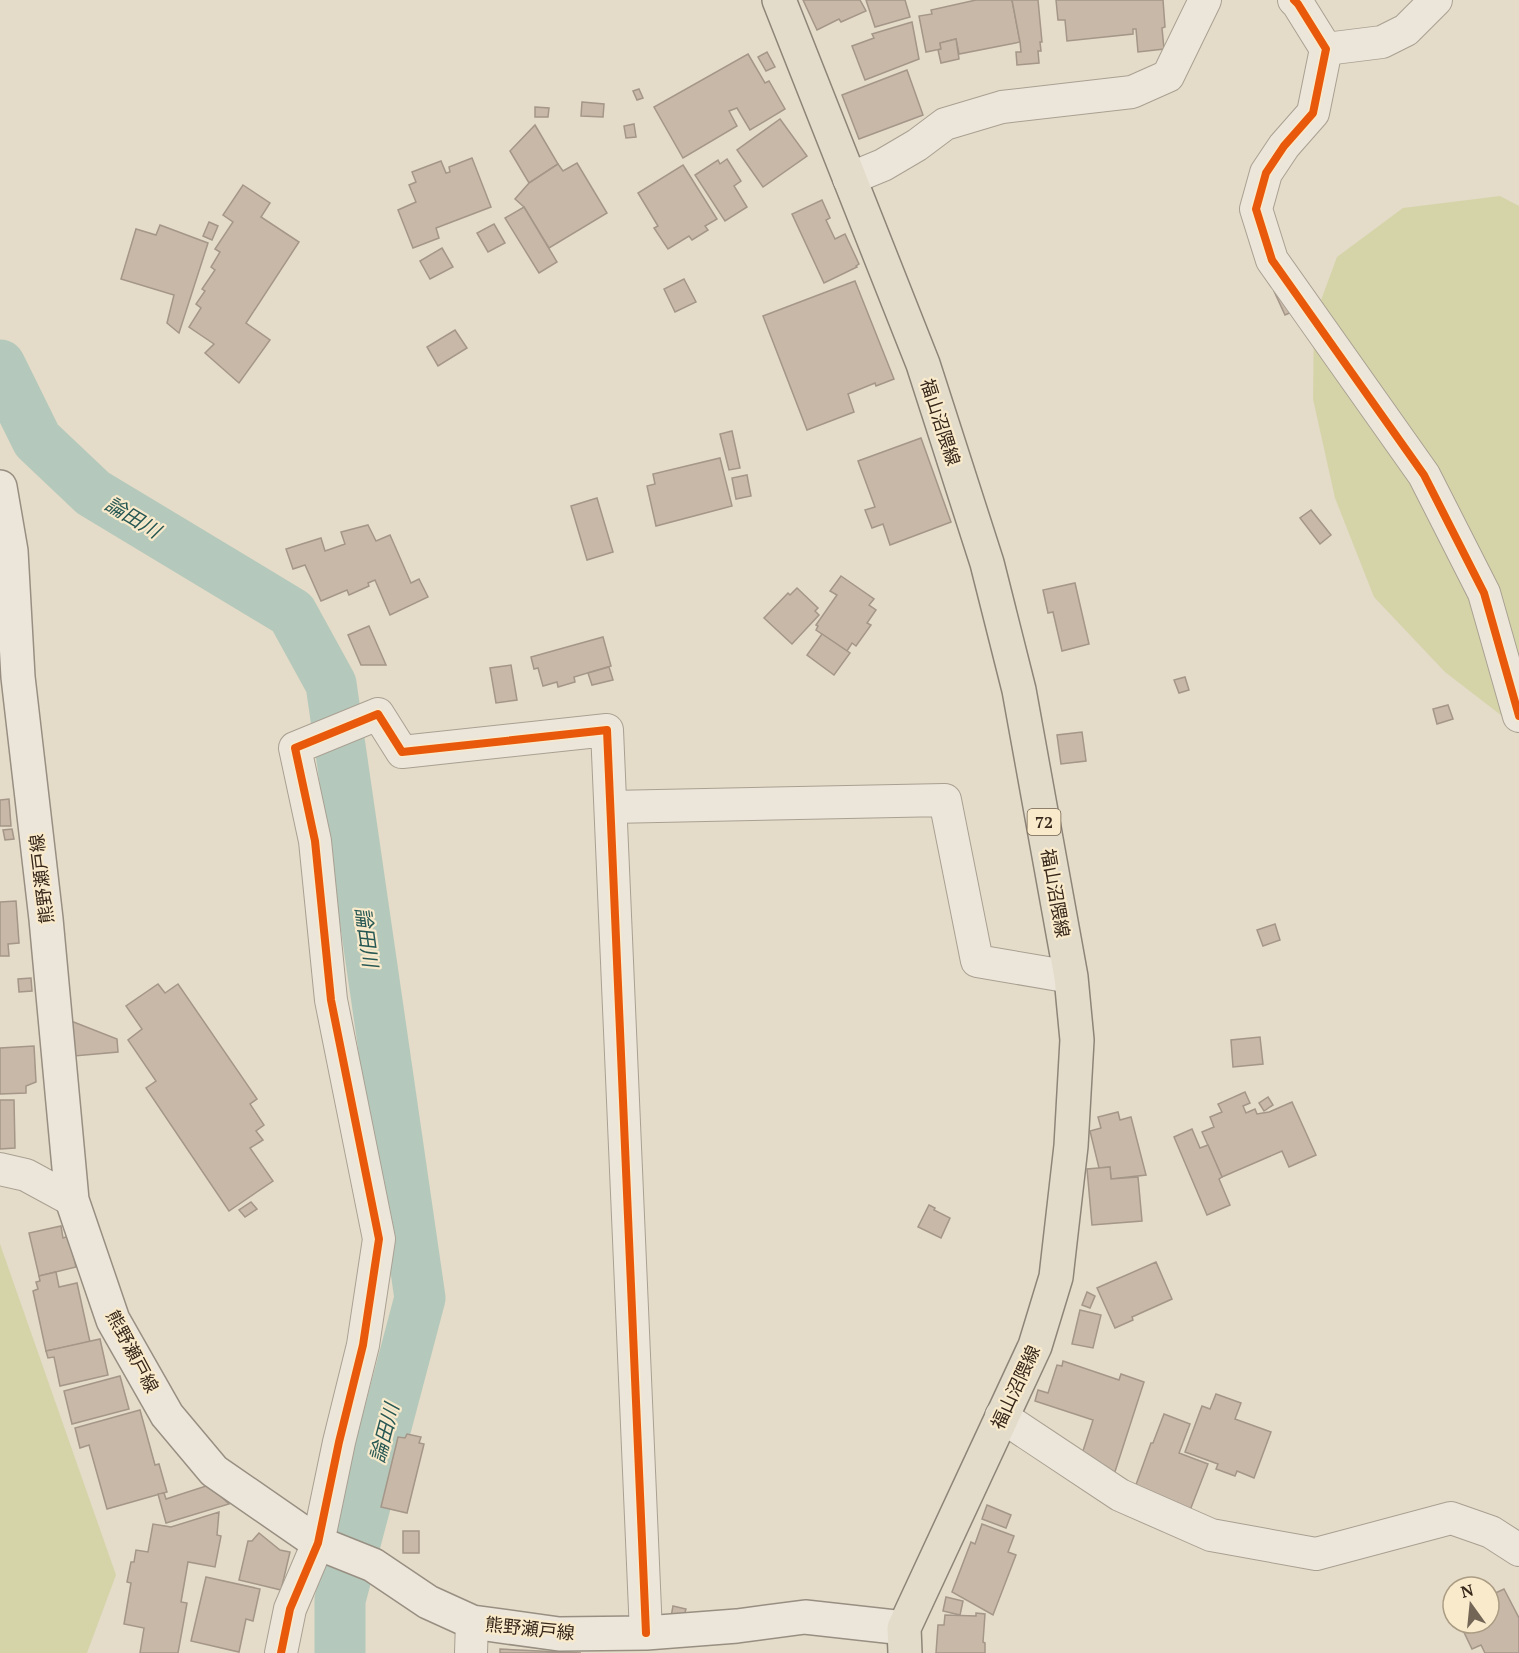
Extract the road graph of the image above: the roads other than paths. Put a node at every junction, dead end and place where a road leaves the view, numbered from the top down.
1 (779, 0) edge
2 (1205, 0) edge
3 (1294, 0) edge
4 (1436, 0) edge
5 (1326, 49) junction
6 (849, 179) junction
7 (0, 487) edge
8 (1519, 716) edge
9 (611, 807) junction
10 (1071, 977) junction
11 (0, 1169) edge
12 (72, 1200) junction
13 (1001, 1416) junction
14 (318, 1543) junction
15 (1519, 1550) edge
16 (646, 1633) junction
17 (472, 1638) edge
18 (905, 1641) edge
19 (281, 1653) edge

1 - 6 main road, 福山沼隈線 / 72
2 - 6 street
3 - 5 street
4 - 5 street
5 - 8 street
6 - 10 main road, 福山沼隈線 / 72
7 - 12 main road, 熊野瀬戸線
9 - 10 street
9 - 14 street
9 - 16 street
10 - 13 main road, 福山沼隈線 / 72
11 - 12 street
12 - 14 main road, 熊野瀬戸線
13 - 15 street
13 - 18 main road, 福山沼隈線 / 72
14 - 17 main road, 熊野瀬戸線
14 - 19 street
16 - 17 main road, 熊野瀬戸線
16 - 18 main road, 熊野瀬戸線

